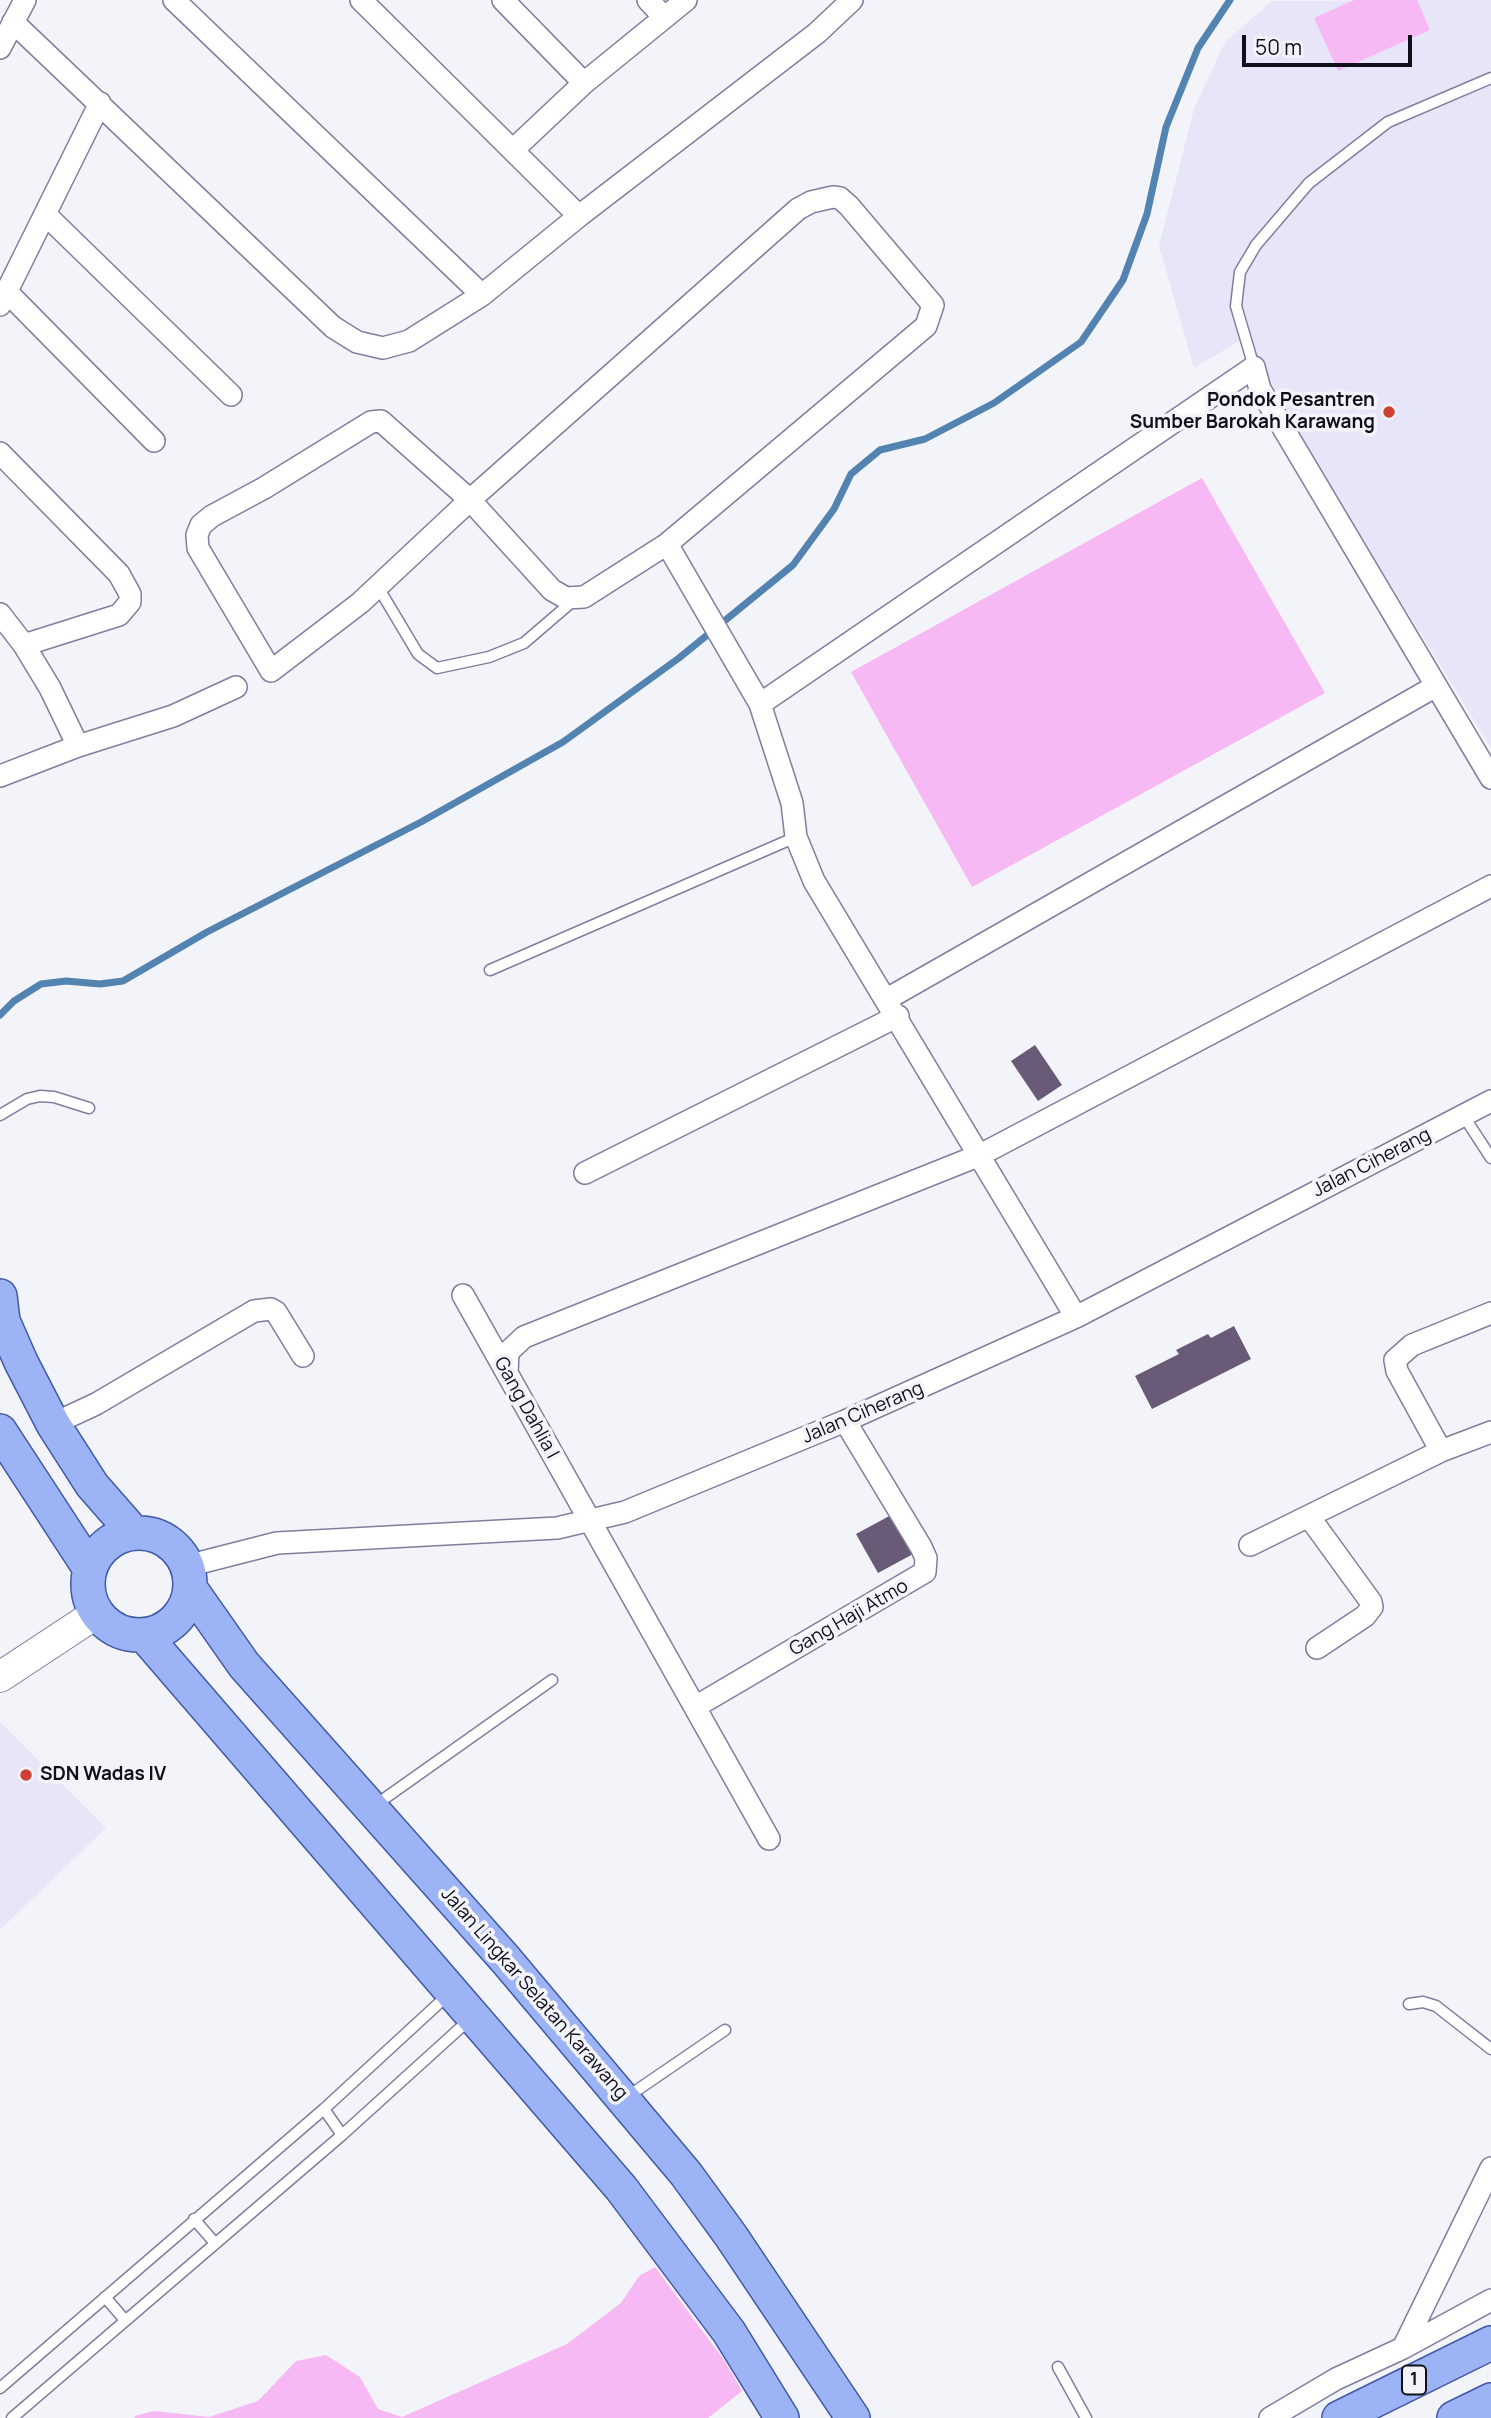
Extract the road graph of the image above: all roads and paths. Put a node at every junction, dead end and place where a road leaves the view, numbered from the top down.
1 (25, 0) edge
2 (174, 0) edge
3 (361, 0) edge
4 (503, 0) edge
5 (648, 0) edge
6 (685, 0) edge
7 (852, 0) edge
8 (664, 17) junction
9 (13, 22) junction
10 (0, 48) edge
11 (1491, 78) edge
12 (584, 83) junction
13 (100, 103) junction
14 (514, 149) junction
15 (46, 215) junction
16 (579, 216) junction
17 (482, 295) junction
18 (3, 299) edge
19 (1254, 368) junction
20 (231, 395) dead end
21 (154, 441) dead end
22 (0, 453) edge
23 (470, 500) junction
24 (667, 544) junction
25 (378, 587) junction
26 (575, 599) junction
27 (0, 614) edge
28 (24, 645) junction
29 (1436, 686) junction
30 (236, 687) dead end
31 (760, 704) junction
32 (78, 746) junction
33 (0, 776) edge
34 (1491, 778) edge
35 (796, 837) junction
36 (1491, 886) edge
37 (490, 970) dead end
38 (892, 1008) junction
39 (1491, 1101) edge
40 (89, 1108) dead end
41 (0, 1115) edge
42 (1463, 1115) junction
43 (979, 1155) junction
44 (1491, 1158) edge
45 (585, 1173) dead end
46 (463, 1294) dead end
47 (0, 1296) edge
48 (1491, 1313) edge
49 (1076, 1317) junction
50 (303, 1356) dead end
51 (508, 1373) junction
52 (845, 1421) junction
53 (53, 1424) junction
54 (0, 1431) edge
55 (1491, 1432) edge
56 (1441, 1451) junction
57 (1310, 1518) junction
58 (589, 1522) junction
59 (134, 1533) junction
60 (1250, 1545) dead end
61 (90, 1569) junction
62 (188, 1577) junction
63 (97, 1613) junction
64 (144, 1635) junction
65 (1317, 1648) dead end
66 (0, 1676) edge
67 (551, 1681) dead end
68 (695, 1707) junction
69 (372, 1808) junction
70 (769, 1839) dead end
71 (451, 1993) junction
72 (1409, 2004) dead end
73 (473, 2017) junction
74 (726, 2030) dead end
75 (1491, 2049) edge
76 (625, 2099) junction
77 (324, 2109) junction
78 (342, 2135) junction
79 (1491, 2168) edge
80 (194, 2219) junction
81 (214, 2242) junction
82 (105, 2297) junction
83 (1491, 2300) edge
84 (124, 2319) junction
85 (1491, 2343) edge
86 (1403, 2348) junction
87 (1058, 2367) dead end
88 (0, 2388) edge
89 (1491, 2400) edge
90 (12, 2418) edge
91 (782, 2418) edge
92 (853, 2418) edge
93 (1086, 2418) edge
94 (1270, 2418) edge
95 (1339, 2418) edge
96 (1454, 2418) edge

1 - 9 street
2 - 17 street
3 - 14 street
4 - 12 street
5 - 8 street
6 - 8 street
7 - 16 street
8 - 12 street
9 - 10 street
9 - 13 street
11 - 19 lane
12 - 14 street
13 - 15 street
13 - 17 street
14 - 16 street
15 - 18 street
15 - 20 street
16 - 17 street
18 - 21 street
19 - 29 street
19 - 31 street
22 - 28 street
23 - 24 street
23 - 25 street
23 - 25 street
23 - 26 street
24 - 26 street
24 - 31 street
25 - 26 lane
27 - 28 street
28 - 32 street
29 - 34 street
29 - 38 street
30 - 32 street
31 - 35 street
32 - 33 street
35 - 37 lane
35 - 38 street
36 - 43 street
38 - 43 street
38 - 45 street
39 - 42 street, Jalan Ciherang
40 - 41 lane
42 - 44 lane
42 - 49 street, Jalan Ciherang
43 - 49 street
43 - 51 street
46 - 51 street, Gang Dahlia I
47 - 53 main road
48 - 56 street
49 - 52 street, Jalan Ciherang
50 - 53 street
51 - 58 street, Gang Dahlia I
52 - 58 street, Jalan Ciherang
52 - 68 street, Gang Haji Atmo
53 - 59 main road
54 - 61 main road
55 - 56 street
56 - 57 street
57 - 60 street
57 - 65 street
58 - 62 street, Jalan Ciherang
58 - 68 street, Gang Dahlia I
59 - 61 main road
59 - 62 main road
61 - 63 main road
62 - 64 main road
62 - 69 main road, Jalan Lingkar Selatan Karawang
63 - 64 main road
63 - 66 main road
64 - 71 main road
67 - 69 lane
68 - 70 street, Gang Dahlia I
69 - 76 main road, Jalan Lingkar Selatan Karawang
71 - 73 main road
71 - 77 lane
72 - 75 lane
73 - 78 lane
73 - 91 main road
74 - 76 lane
76 - 92 main road, Jalan Lingkar Selatan Karawang
77 - 78 lane
77 - 80 lane
78 - 81 lane
79 - 86 street
80 - 81 lane
80 - 82 lane
81 - 84 lane
82 - 84 lane
82 - 88 lane
83 - 86 street
84 - 90 lane
85 - 95 main road, 1
86 - 94 street
87 - 93 lane
89 - 96 main road

